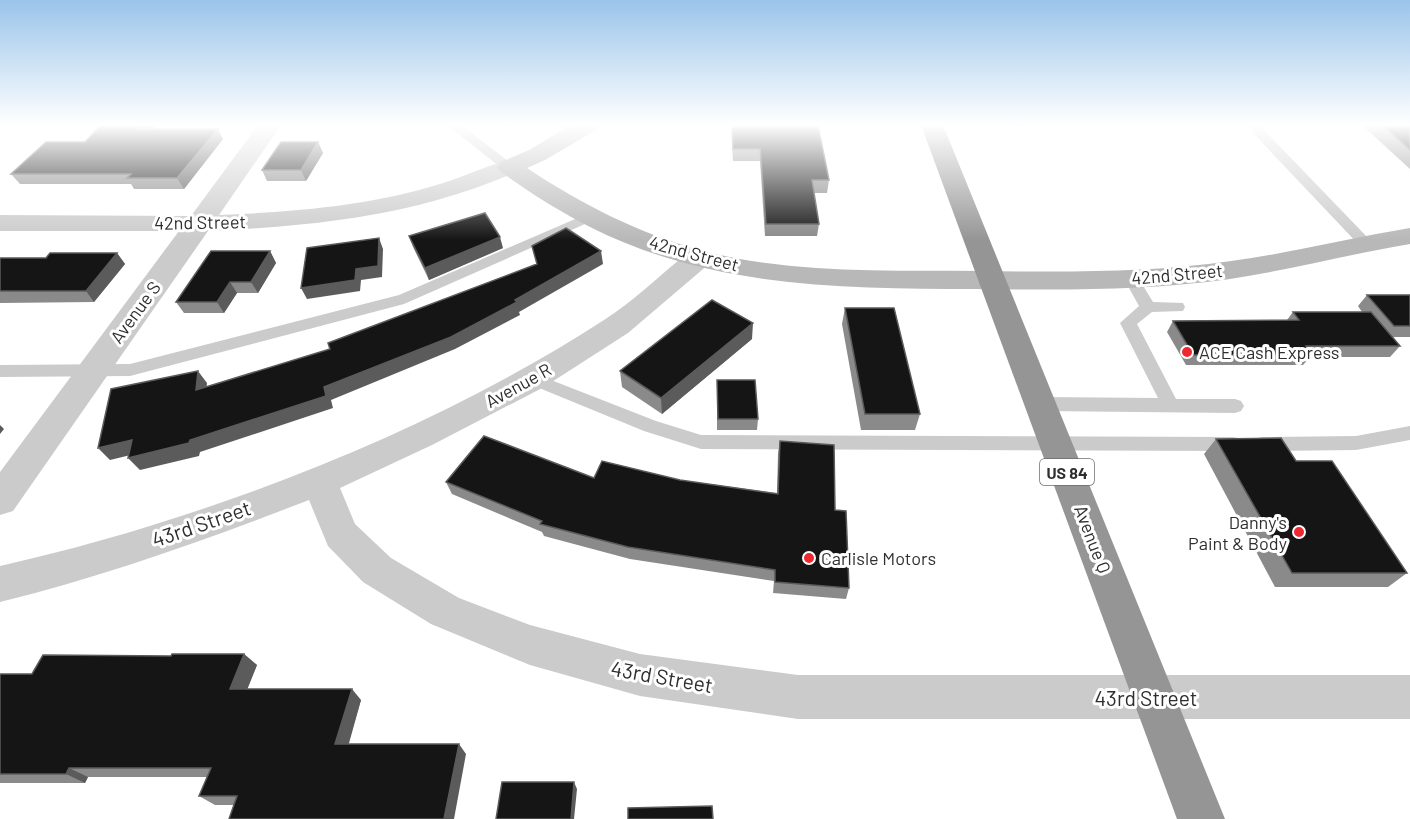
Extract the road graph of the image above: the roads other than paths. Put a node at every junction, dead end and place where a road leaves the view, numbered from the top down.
1 (243, 163) edge
2 (504, 163) edge
3 (518, 163) edge
4 (947, 163) edge
5 (1289, 163) edge
6 (509, 167) junction
7 (589, 217) junction
8 (0, 223) edge
9 (200, 223) junction
10 (1410, 236) edge
11 (1365, 243) junction
12 (699, 258) junction
13 (1132, 279) junction
14 (993, 280) junction
15 (1148, 307) junction
16 (1177, 307) dead end
17 (0, 371) edge
18 (92, 371) junction
19 (533, 379) junction
20 (1041, 404) junction
21 (1170, 405) junction
22 (1235, 406) dead end
23 (1410, 433) edge
24 (1056, 444) junction
25 (318, 481) junction
26 (0, 500) edge
27 (0, 584) edge
28 (1154, 697) junction
29 (1410, 697) edge
30 (1201, 819) edge

1 - 9 street, Avenue S
2 - 6 lane
3 - 6 street
4 - 14 highway, Avenue Q / US 84
5 - 11 lane
6 - 7 street, 42nd Street
6 - 9 street, 42nd Street
7 - 12 street, 42nd Street
7 - 18 lane
8 - 9 street, 42nd Street
9 - 18 street, Avenue S
10 - 11 street, 42nd Street
11 - 13 street, 42nd Street
12 - 14 street, 42nd Street
12 - 19 street, Avenue R
13 - 14 street, 42nd Street
13 - 15 lane
14 - 20 highway, Avenue Q / US 84
15 - 16 lane
15 - 21 lane
17 - 18 lane
18 - 26 street, Avenue S
19 - 24 lane
19 - 25 street, Avenue R
20 - 21 lane
20 - 24 highway, Avenue Q / US 84
21 - 22 lane
23 - 24 lane
24 - 28 highway, Avenue Q / US 84
25 - 27 street, 43rd Street
25 - 28 street, 43rd Street
28 - 29 street, 43rd Street
28 - 30 highway, Avenue Q / US 84

